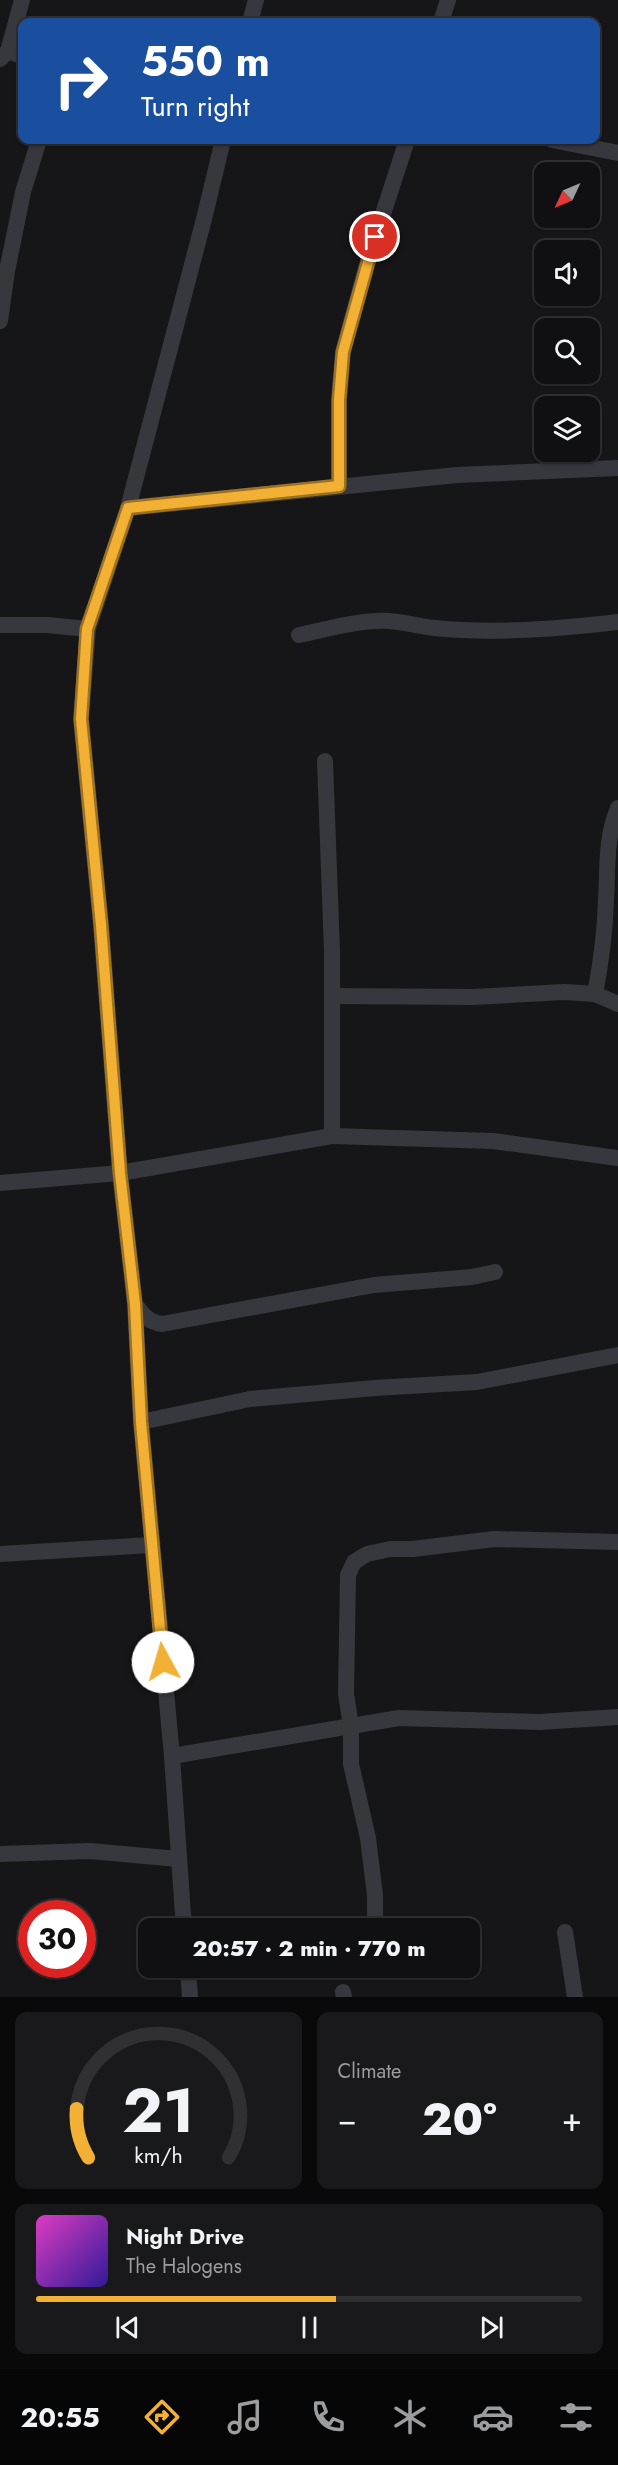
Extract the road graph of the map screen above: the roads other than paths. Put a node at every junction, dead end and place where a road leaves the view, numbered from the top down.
1 (22, 0) edge
2 (256, 0) edge
3 (448, 0) edge
4 (18, 18) edge
5 (18, 18) edge
6 (251, 18) edge
7 (442, 18) edge
8 (10, 55) edge
9 (38, 144) edge
10 (222, 144) edge
11 (406, 144) edge
12 (572, 144) edge
13 (618, 153) edge
14 (0, 321) edge
15 (618, 468) edge
16 (339, 486) junction
17 (128, 508) junction
18 (618, 622) edge
19 (0, 625) edge
20 (87, 629) junction
21 (299, 635) dead end
22 (325, 761) dead end
23 (618, 808) edge
24 (595, 994) junction
25 (333, 996) junction
26 (618, 1004) edge
27 (332, 1136) junction
28 (618, 1158) edge
29 (120, 1173) junction
30 (0, 1183) edge
31 (495, 1272) dead end
32 (135, 1304) junction
33 (618, 1355) edge
34 (141, 1422) junction
35 (618, 1542) edge
36 (151, 1545) junction
37 (0, 1554) edge
38 (618, 1717) edge
39 (351, 1726) junction
40 (172, 1756) junction
41 (0, 1854) edge
42 (178, 1859) junction
43 (183, 1918) edge
44 (375, 1918) edge
45 (565, 1932) dead end
46 (189, 1978) edge
47 (190, 1997) edge
48 (575, 1997) edge

1 - 4 street
2 - 6 street
3 - 7 street
5 - 8 street
9 - 14 street
10 - 17 street
11 - 16 street
12 - 13 street
15 - 16 street
16 - 17 street
17 - 20 street
18 - 21 street
19 - 20 street
20 - 29 street
22 - 25 street
23 - 24 street
24 - 25 street
24 - 26 street
25 - 27 street
27 - 28 street
27 - 29 street
29 - 30 street
29 - 32 street
31 - 32 street
32 - 34 street
33 - 34 street
34 - 36 street
35 - 39 street
36 - 37 street
36 - 40 street
38 - 39 street
39 - 40 street
39 - 44 street
40 - 42 street
41 - 42 street
42 - 43 street
45 - 48 street
46 - 47 street

